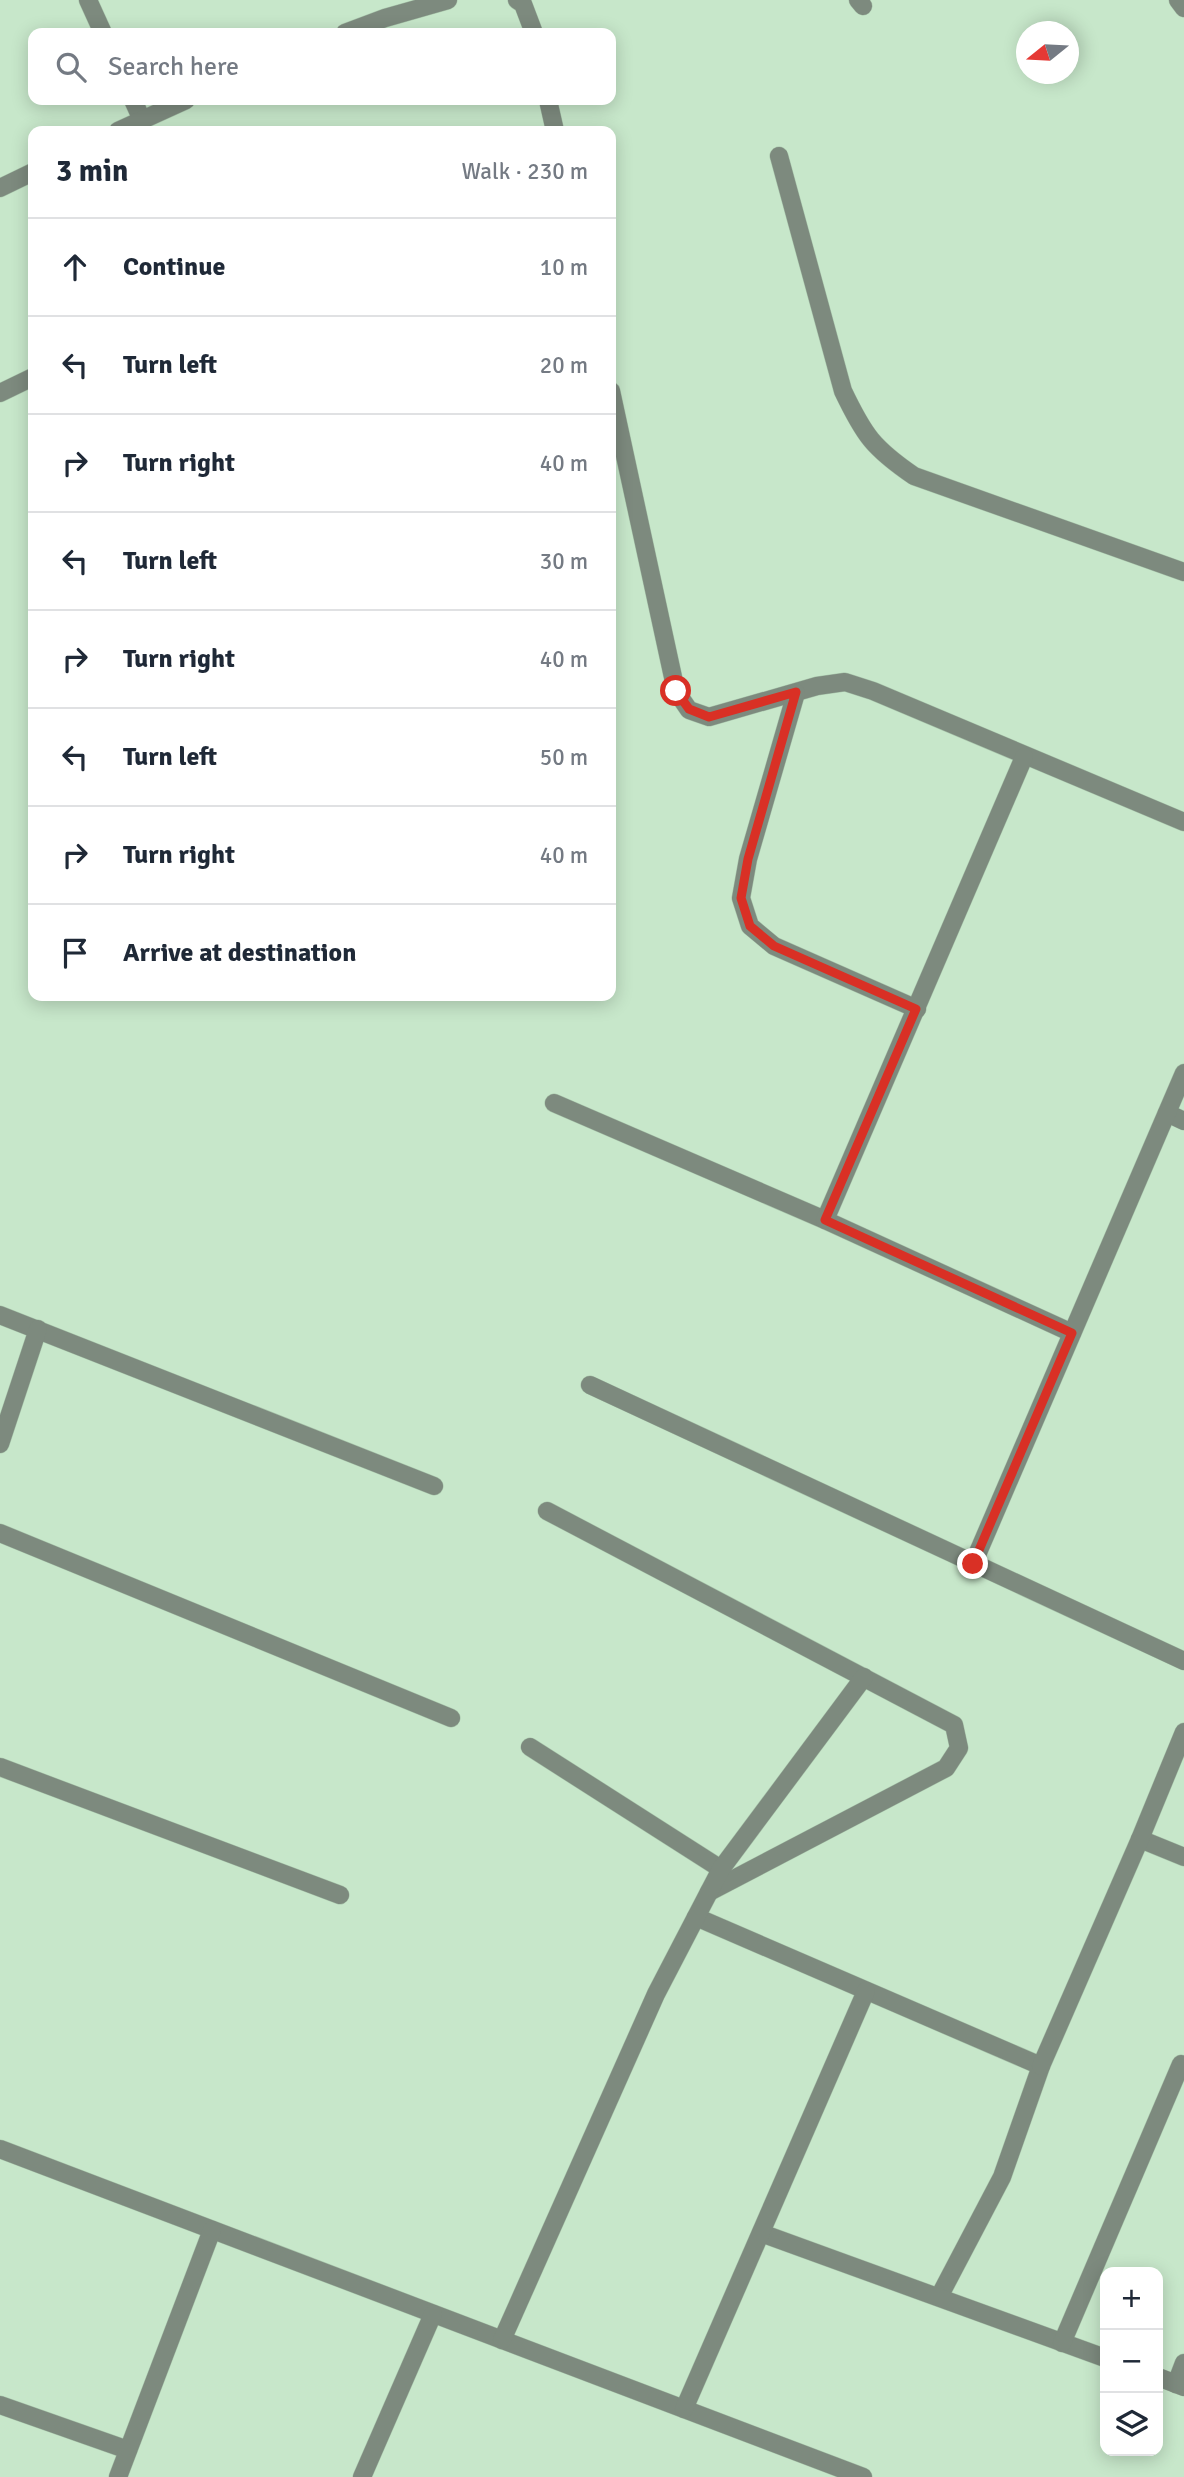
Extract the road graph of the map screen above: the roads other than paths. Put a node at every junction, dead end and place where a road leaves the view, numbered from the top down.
1 (88, 0) edge
2 (448, 0) edge
3 (517, 0) edge
4 (1178, 0) edge
5 (1184, 8) edge
6 (101, 28) edge
7 (358, 28) edge
8 (533, 28) edge
9 (135, 105) edge
10 (175, 105) edge
11 (549, 105) edge
12 (142, 120) junction
13 (129, 126) edge
14 (554, 126) edge
15 (779, 156) dead end
16 (28, 174) edge
17 (0, 188) edge
18 (28, 379) edge
19 (0, 393) edge
20 (616, 414) edge
21 (1184, 572) edge
22 (796, 692) junction
23 (1024, 757) junction
24 (1184, 822) edge
25 (916, 1009) junction
26 (1184, 1073) edge
27 (554, 1103) dead end
28 (1167, 1113) junction
29 (1184, 1121) edge
30 (825, 1220) junction
31 (0, 1315) edge
32 (38, 1329) junction
33 (1072, 1333) junction
34 (590, 1385) dead end
35 (0, 1444) edge
36 (434, 1486) dead end
37 (547, 1511) dead end
38 (0, 1533) edge
39 (973, 1564) junction
40 (1184, 1661) edge
41 (864, 1677) junction
42 (451, 1718) dead end
43 (1184, 1732) edge
44 (530, 1747) dead end
45 (0, 1767) edge
46 (1140, 1839) junction
47 (1184, 1857) edge
48 (721, 1869) junction
49 (709, 1892) junction
50 (340, 1895) dead end
51 (696, 1917) junction
52 (866, 1991) junction
53 (1181, 2064) dead end
54 (1041, 2066) junction
55 (0, 2149) edge
56 (212, 2230) junction
57 (761, 2233) junction
58 (940, 2297) junction
59 (433, 2314) junction
60 (502, 2340) junction
61 (1062, 2343) junction
62 (1100, 2356) edge
63 (1184, 2363) edge
64 (1163, 2379) edge
65 (1180, 2385) edge
66 (0, 2405) edge
67 (684, 2409) junction
68 (128, 2450) junction
69 (118, 2477) edge
70 (362, 2477) edge
71 (863, 2477) edge

1 - 6 street
2 - 7 street
3 - 8 street
4 - 5 street
9 - 12 street
10 - 12 street
11 - 14 street
12 - 13 street
15 - 21 street
16 - 17 street
18 - 19 street
20 - 22 street
22 - 23 street
22 - 25 street
23 - 24 street
23 - 25 street
25 - 30 street
26 - 28 street
27 - 30 street
28 - 29 street
28 - 33 street
30 - 33 street
31 - 32 street
32 - 35 street
32 - 36 street
33 - 39 street
34 - 39 street
37 - 41 street
38 - 42 street
39 - 40 street
41 - 48 street
41 - 49 street
43 - 46 street
44 - 48 street
45 - 50 street
46 - 47 street
46 - 54 street
48 - 49 street
49 - 51 street
51 - 52 street
51 - 60 street
52 - 54 street
52 - 57 street
53 - 61 street
54 - 58 street
55 - 56 street
56 - 59 street
56 - 68 street
57 - 58 street
57 - 67 street
58 - 61 street
59 - 60 street
59 - 70 street
60 - 67 street
61 - 62 street
63 - 65 street
64 - 65 street
66 - 68 street
67 - 71 street
68 - 69 street

